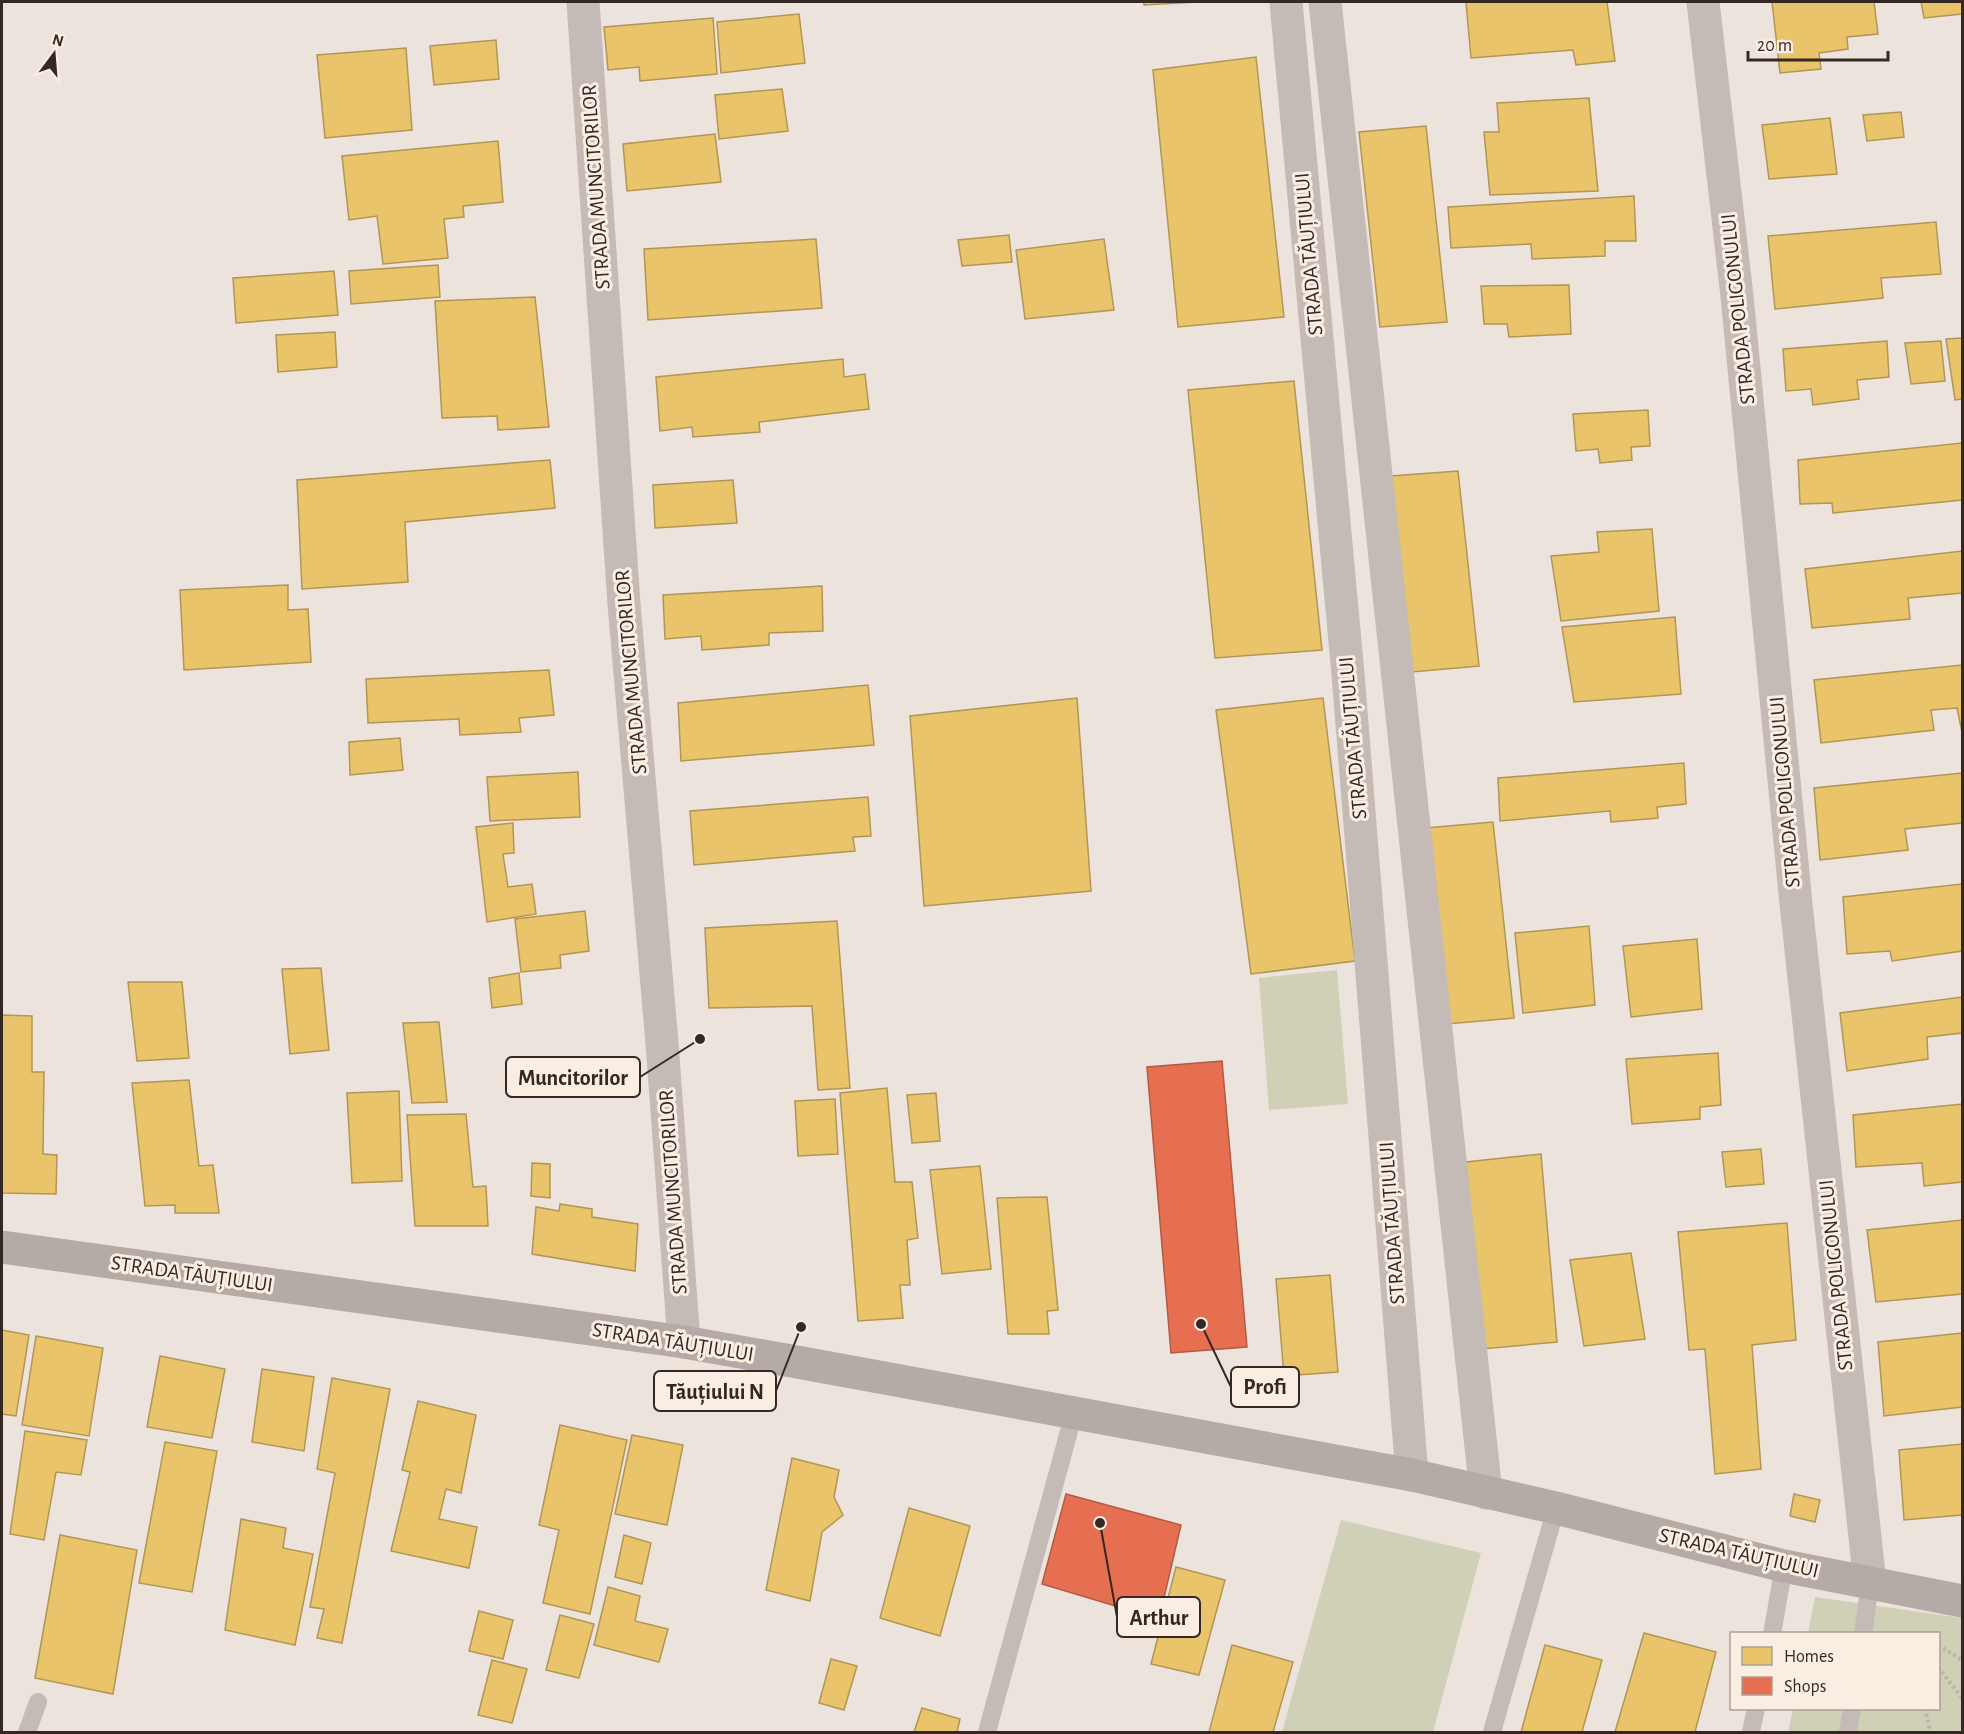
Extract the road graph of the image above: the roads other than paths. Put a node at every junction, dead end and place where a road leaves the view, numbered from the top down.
1 (583, 2) edge
2 (1286, 2) edge
3 (1325, 2) edge
4 (1703, 2) edge
5 (2, 1247) edge
6 (684, 1342) junction
7 (1074, 1413) junction
8 (1412, 1475) junction
9 (1486, 1492) junction
10 (1556, 1509) junction
11 (1784, 1566) junction
12 (1870, 1582) junction
13 (1962, 1601) edge
14 (1772, 1632) edge
15 (1863, 1632) edge
16 (38, 1702) dead end
17 (1756, 1710) edge
18 (1852, 1710) edge
19 (27, 1732) edge
20 (987, 1732) edge
21 (1492, 1732) edge
22 (1751, 1732) edge
23 (1848, 1732) edge

1 - 6 street, STRADA MUNCITORILOR
2 - 8 street, STRADA TĂUȚIULUI
3 - 9 street
4 - 12 street, STRADA POLIGONULUI
5 - 6 main road, STRADA TĂUȚIULUI
6 - 7 main road, STRADA TĂUȚIULUI
7 - 8 main road, STRADA TĂUȚIULUI
7 - 20 lane
8 - 9 main road, STRADA TĂUȚIULUI
9 - 10 main road, STRADA TĂUȚIULUI
10 - 11 main road, STRADA TĂUȚIULUI
10 - 21 lane
11 - 12 main road, STRADA TĂUȚIULUI
11 - 14 lane
12 - 13 main road, STRADA TĂUȚIULUI
12 - 15 lane
16 - 19 lane
17 - 22 lane
18 - 23 lane

